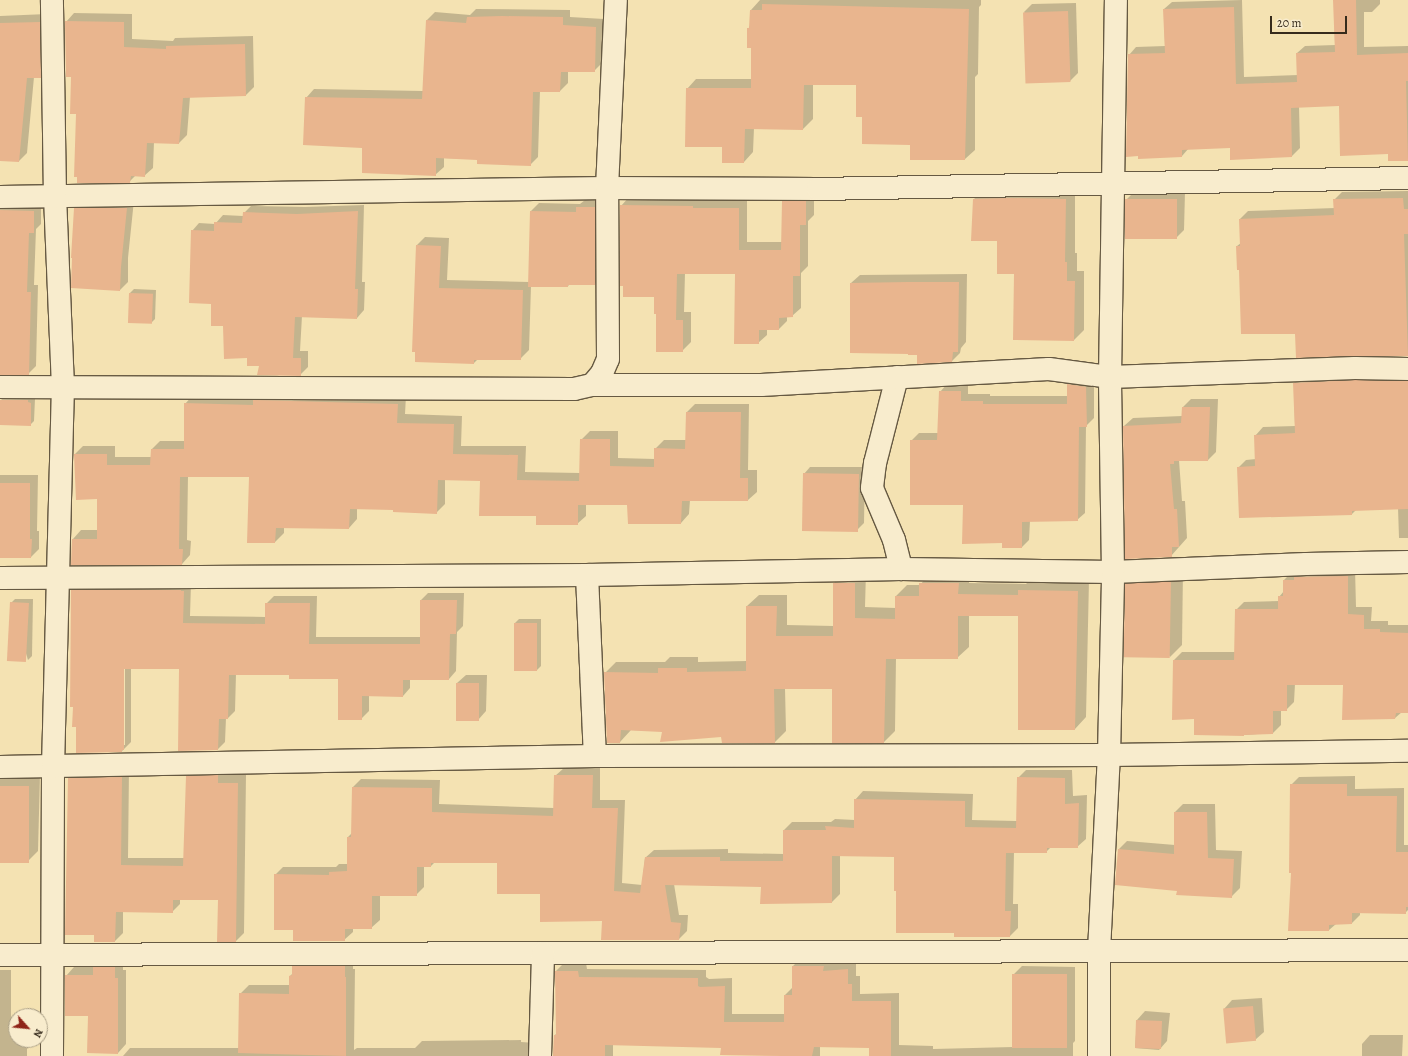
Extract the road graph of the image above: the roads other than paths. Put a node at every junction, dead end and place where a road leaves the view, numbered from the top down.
1 (52, 0) edge
2 (616, 0) edge
3 (1116, 0) edge
4 (1408, 178) edge
5 (1114, 184) junction
6 (608, 188) junction
7 (0, 197) edge
8 (55, 197) junction
9 (1408, 369) edge
10 (897, 377) junction
11 (1110, 377) junction
12 (592, 385) junction
13 (0, 387) edge
14 (63, 387) junction
15 (1408, 562) edge
16 (901, 569) junction
17 (1113, 572) junction
18 (587, 575) junction
19 (0, 578) edge
20 (58, 578) junction
21 (1408, 751) edge
22 (1109, 755) junction
23 (595, 756) junction
24 (0, 767) edge
25 (53, 767) junction
26 (1408, 950) edge
27 (1099, 951) junction
28 (543, 953) junction
29 (0, 955) edge
30 (53, 955) junction
31 (52, 1056) edge
32 (540, 1056) edge
33 (1099, 1056) edge

1 - 8 street
2 - 6 street
3 - 5 street
4 - 5 street
5 - 6 street
5 - 11 street
6 - 8 street
6 - 12 street
7 - 8 street
8 - 14 street
9 - 11 street
10 - 11 street
10 - 12 street
10 - 16 street
11 - 17 street
12 - 14 street
13 - 14 street
14 - 20 street
15 - 17 street
16 - 17 street
16 - 18 street
17 - 22 street
18 - 20 street
18 - 23 street
19 - 20 street
20 - 25 street
21 - 22 street
22 - 23 street
22 - 27 street
23 - 25 street
24 - 25 street
25 - 30 street
26 - 27 street
27 - 28 street
27 - 33 street
28 - 30 street
28 - 32 street
29 - 30 street
30 - 31 street

